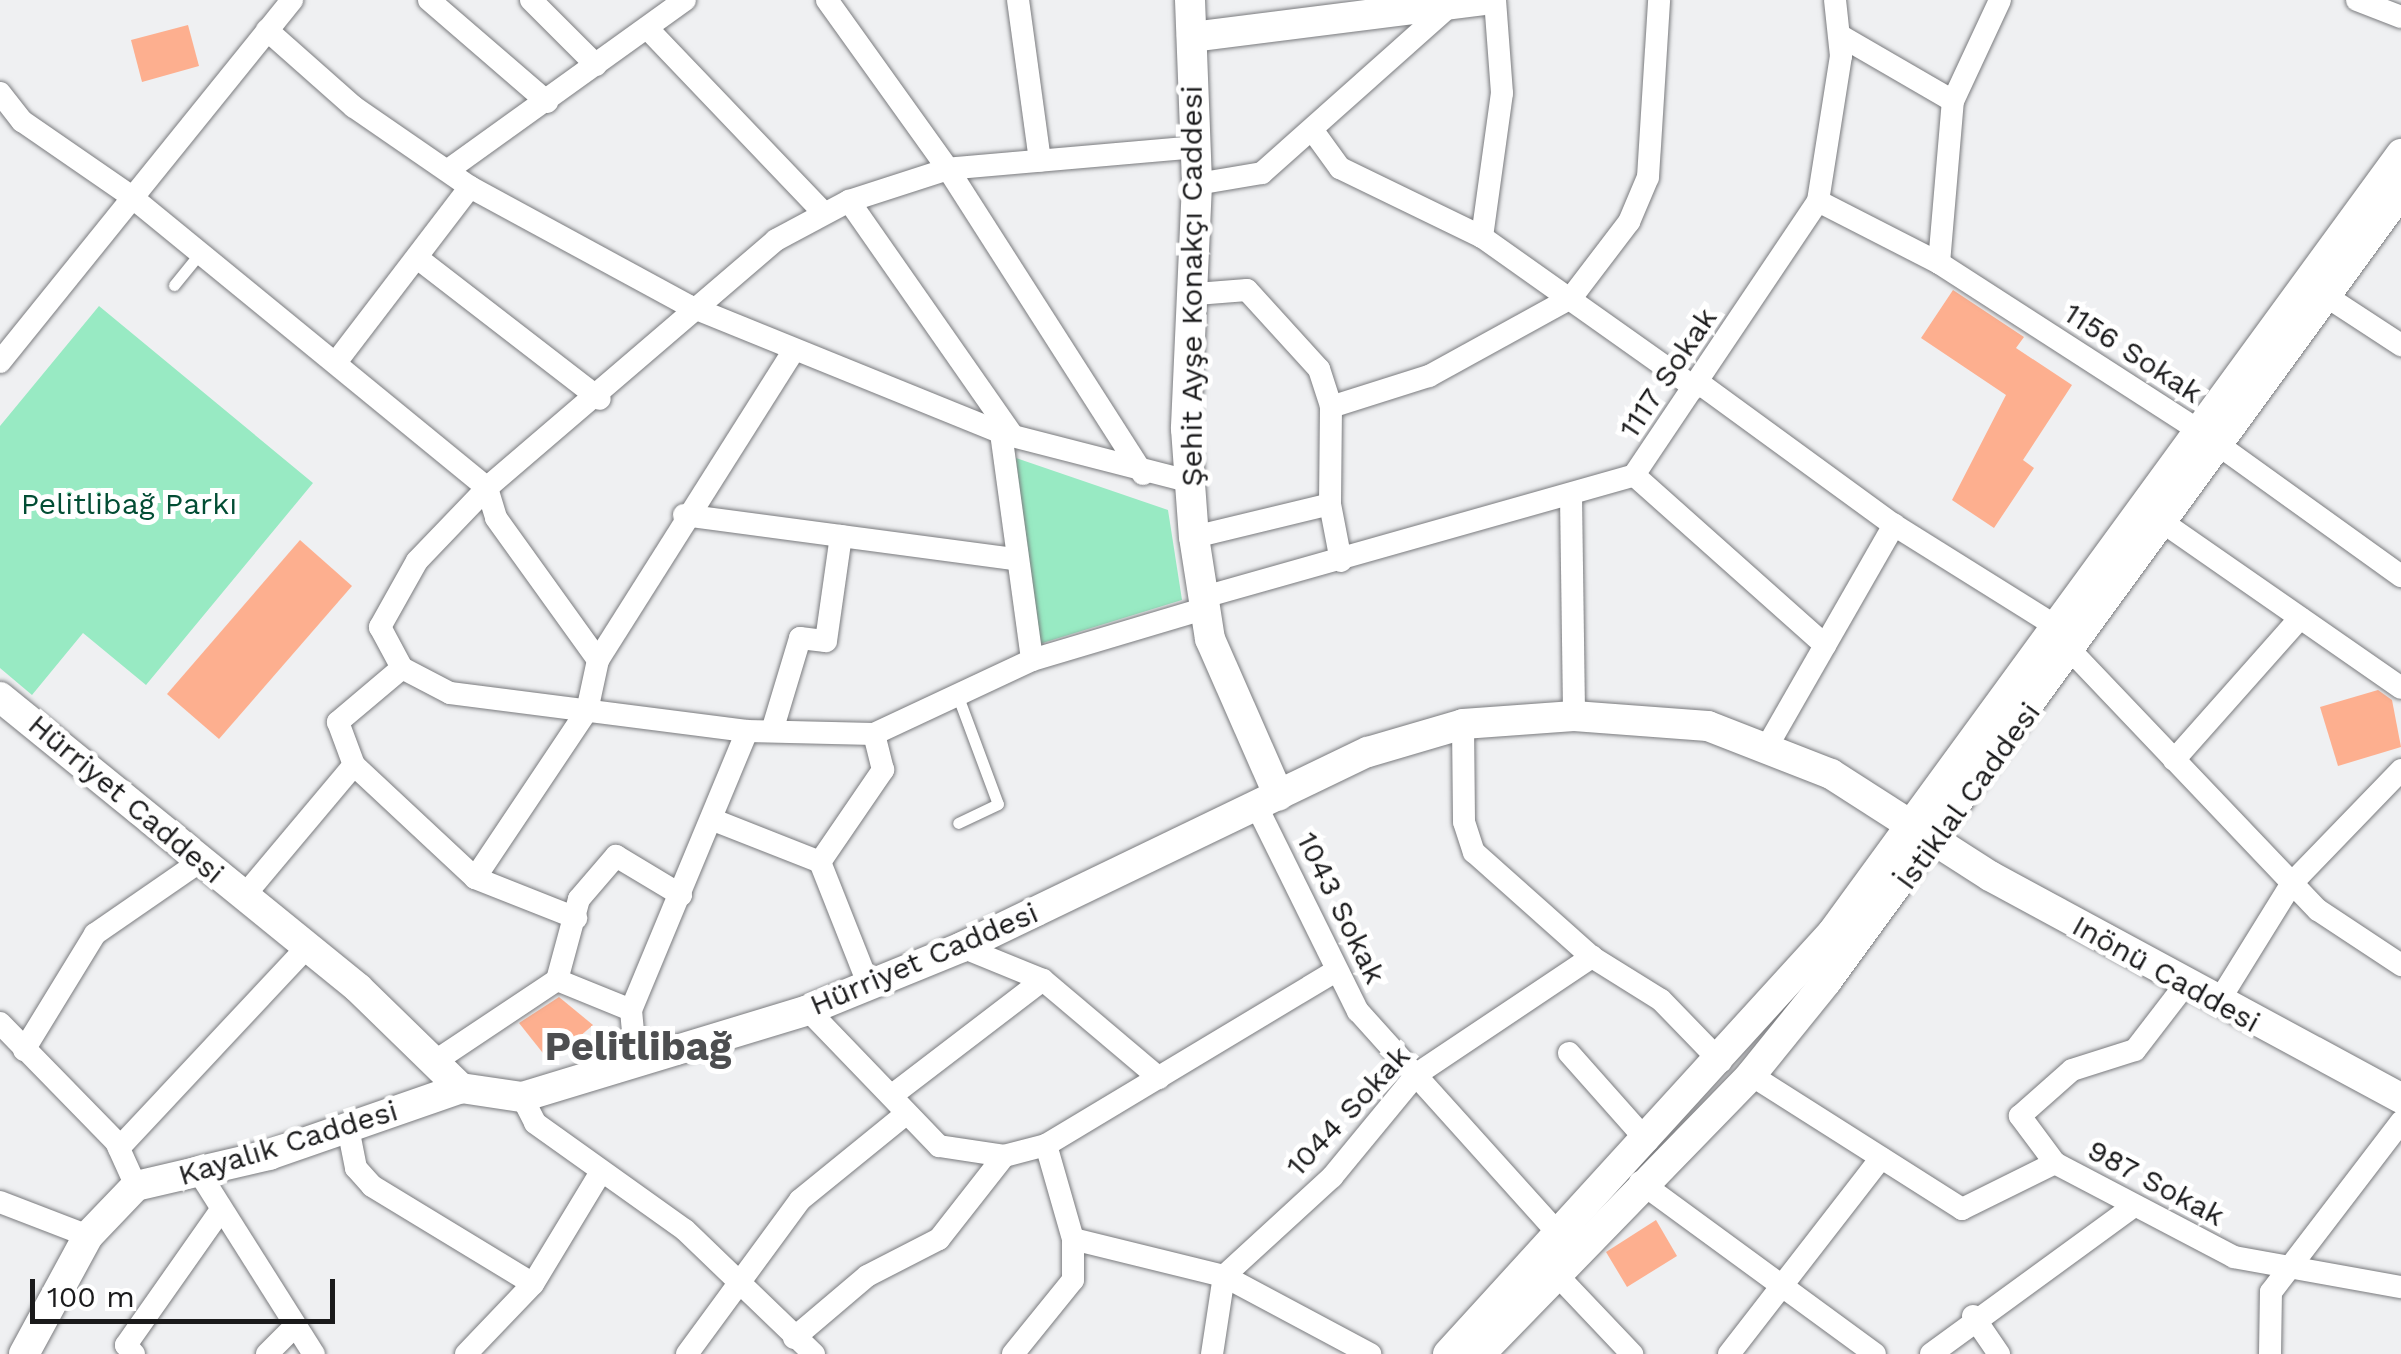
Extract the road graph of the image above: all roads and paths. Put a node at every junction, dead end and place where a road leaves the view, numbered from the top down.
1 (292, 0) edge
2 (430, 0) edge
3 (530, 0) edge
4 (684, 0) edge
5 (827, 0) edge
6 (1018, 0) edge
7 (1190, 0) edge
8 (1482, 0) edge
9 (1495, 0) edge
10 (1659, 0) edge
11 (1834, 0) edge
12 (2000, 0) edge
13 (2357, 0) edge
14 (1445, 10) junction
15 (2401, 17) edge
16 (648, 29) junction
17 (267, 30) junction
18 (1841, 36) junction
19 (1192, 37) junction
20 (596, 65) junction
21 (0, 93) edge
22 (1953, 101) junction
23 (547, 102) junction
24 (1316, 135) junction
25 (1197, 147) junction
26 (2401, 154) edge
27 (1040, 160) junction
28 (451, 168) junction
29 (948, 169) junction
30 (1198, 184) junction
31 (470, 188) junction
32 (2401, 192) edge
33 (128, 194) junction
34 (850, 201) junction
35 (1818, 201) junction
36 (824, 213) junction
37 (1482, 238) junction
38 (201, 252) junction
39 (420, 260) junction
40 (1939, 263) junction
41 (174, 285) dead end
42 (1196, 294) junction
43 (2326, 296) junction
44 (1571, 298) junction
45 (689, 306) junction
46 (2401, 345) edge
47 (790, 354) junction
48 (337, 361) junction
49 (0, 362) edge
50 (1697, 385) junction
51 (600, 399) junction
52 (1331, 406) junction
53 (1006, 433) junction
54 (2207, 438) junction
55 (1143, 474) junction
56 (1634, 475) junction
57 (1188, 480) junction
58 (487, 488) junction
59 (1571, 496) junction
60 (1330, 504) junction
61 (684, 516) junction
62 (2161, 521) junction
63 (1894, 525) junction
64 (840, 536) junction
65 (1194, 537) junction
66 (1012, 559) junction
67 (1341, 561) junction
68 (2401, 576) edge
69 (1205, 602) junction
70 (2300, 618) junction
71 (2057, 627) junction
72 (1825, 646) junction
73 (2074, 653) junction
74 (598, 660) junction
75 (1032, 660) junction
76 (402, 668) junction
77 (2401, 688) edge
78 (956, 694) junction
79 (4, 709) edge
80 (587, 711) junction
81 (1574, 716) junction
82 (1464, 724) junction
83 (747, 731) junction
84 (772, 732) junction
85 (874, 734) junction
86 (1768, 745) junction
87 (2174, 760) junction
88 (354, 765) junction
89 (2401, 770) edge
90 (1268, 801) junction
91 (712, 820) junction
92 (958, 823) dead end
93 (1924, 834) junction
94 (820, 862) junction
95 (198, 863) junction
96 (476, 878) junction
97 (2292, 883) junction
98 (681, 895) junction
99 (244, 896) junction
100 (576, 918) junction
101 (307, 947) junction
102 (962, 947) junction
103 (1592, 957) junction
104 (2401, 965) edge
105 (1334, 972) junction
106 (557, 980) junction
107 (1043, 980) junction
108 (2185, 985) junction
109 (869, 986) junction
110 (2217, 1004) junction
111 (631, 1010) junction
112 (808, 1010) junction
113 (0, 1023) edge
114 (24, 1050) junction
115 (1569, 1053) dead end
116 (434, 1062) junction
117 (1721, 1062) junction
118 (636, 1064) junction
119 (1417, 1074) junction
120 (1751, 1076) junction
121 (1159, 1078) junction
122 (460, 1088) junction
123 (895, 1092) junction
124 (522, 1097) junction
125 (2401, 1098) edge
126 (902, 1117) junction
127 (2401, 1122) edge
128 (348, 1128) junction
129 (1647, 1141) junction
130 (1046, 1145) junction
131 (119, 1148) junction
132 (1004, 1156) junction
133 (1881, 1158) junction
134 (2055, 1162) junction
135 (200, 1174) junction
136 (599, 1175) junction
137 (1640, 1182) junction
138 (136, 1186) junction
139 (0, 1202) edge
140 (2131, 1208) junction
141 (218, 1214) junction
142 (88, 1236) junction
143 (1073, 1239) junction
144 (1568, 1244) junction
145 (2284, 1270) junction
146 (1224, 1276) junction
147 (1558, 1276) junction
148 (731, 1283) junction
149 (533, 1284) junction
150 (1782, 1286) junction
151 (2401, 1287) edge
152 (1973, 1316) junction
153 (292, 1330) junction
154 (794, 1338) junction
155 (24, 1354) edge
156 (134, 1354) edge
157 (267, 1354) edge
158 (314, 1354) edge
159 (466, 1354) edge
160 (687, 1354) edge
161 (814, 1354) edge
162 (1013, 1354) edge
163 (1212, 1354) edge
164 (1370, 1354) edge
165 (1448, 1354) edge
166 (1480, 1354) edge
167 (1632, 1354) edge
168 (1729, 1354) edge
169 (1875, 1354) edge
170 (1931, 1354) edge
171 (1999, 1354) edge
172 (2270, 1354) edge

1 - 17 street
2 - 23 street
3 - 20 street
4 - 16 street
5 - 29 street
6 - 27 street
7 - 19 street, Şehit Ayşe Konakçı Caddesi
8 - 14 street
9 - 37 street
10 - 44 street
11 - 18 street, 1117 Sokak
12 - 22 street
13 - 15 street
14 - 19 street
14 - 24 street
16 - 20 street
16 - 36 street
17 - 28 street
17 - 33 street
18 - 22 street
18 - 35 street, 1117 Sokak
19 - 25 street, Şehit Ayşe Konakçı Caddesi
20 - 23 street
21 - 33 street
22 - 40 street
23 - 28 street
24 - 30 street
24 - 37 street
25 - 27 street
25 - 30 street, Şehit Ayşe Konakçı Caddesi
26 - 54 street
27 - 29 street
28 - 31 street
29 - 34 street
29 - 55 street
30 - 42 street, Şehit Ayşe Konakçı Caddesi
31 - 39 street
31 - 45 street
32 - 43 street, İstiklal Caddesi
33 - 38 street
33 - 49 street
34 - 36 street
34 - 53 street
35 - 40 street, 1156 Sokak
35 - 50 street, 1117 Sokak
36 - 45 street
37 - 44 street
38 - 41 lane
38 - 48 street
39 - 48 street
39 - 51 street
40 - 54 street, 1156 Sokak
42 - 52 street
42 - 57 street, Şehit Ayşe Konakçı Caddesi
43 - 46 street
43 - 54 street, İstiklal Caddesi
44 - 50 street
44 - 52 street
45 - 47 street
45 - 51 street
47 - 53 street
47 - 61 street
48 - 58 street
50 - 56 street, 1117 Sokak
50 - 63 street
51 - 58 street
52 - 60 street
53 - 55 street
53 - 66 street
54 - 62 street, İstiklal Caddesi
54 - 68 street, 1156 Sokak
54 - 71 street, İstiklal Caddesi
55 - 57 street
56 - 59 street, 1117 Sokak
56 - 72 street
57 - 65 street, Şehit Ayşe Konakçı Caddesi
58 - 74 street
58 - 76 street
59 - 67 street, 1117 Sokak
59 - 81 street
60 - 65 street
60 - 67 street
61 - 64 street
61 - 74 street
62 - 70 street
62 - 73 street, İstiklal Caddesi
63 - 71 street
63 - 72 street
64 - 66 street
64 - 84 street
65 - 69 street, Şehit Ayşe Konakçı Caddesi
66 - 75 street
67 - 69 street, 1117 Sokak
69 - 75 street, 1117 Sokak
69 - 90 street, Şehit Ayşe Konakçı Caddesi
70 - 77 street
70 - 87 street
71 - 93 street, İstiklal Caddesi
72 - 86 street
73 - 87 street
73 - 93 street, İstiklal Caddesi
74 - 80 street
75 - 78 street, 1117 Sokak
76 - 80 street
76 - 88 street
78 - 85 street, 1117 Sokak
78 - 92 lane
79 - 95 street, Hürriyet Caddesi
80 - 83 street
80 - 96 street
81 - 82 street, Hürriyet Caddesi
81 - 86 street, Hürriyet Caddesi
82 - 90 street, Hürriyet Caddesi
82 - 103 street
83 - 84 street
83 - 91 street
84 - 85 street
85 - 94 street
86 - 93 street, Hürriyet Caddesi
87 - 97 street
88 - 96 street
88 - 99 street
89 - 97 street
90 - 102 street, Hürriyet Caddesi
90 - 105 street, 1043 Sokak
91 - 94 street
91 - 98 street
93 - 108 street, Inönü Caddesi
93 - 117 street, İstiklal Caddesi
93 - 120 street, İstiklal Caddesi
94 - 109 street
95 - 99 street, Hürriyet Caddesi
95 - 114 street
96 - 100 street
97 - 104 street
97 - 110 street
98 - 100 street
98 - 111 street
99 - 101 street, Hürriyet Caddesi
100 - 106 street
101 - 116 street, Hürriyet Caddesi
101 - 131 street
102 - 107 street
102 - 109 street, Hürriyet Caddesi
103 - 117 street
103 - 119 street, 1044 Sokak
105 - 119 street, 1043 Sokak
105 - 121 street
106 - 111 street
106 - 116 street
107 - 121 street
107 - 123 street
108 - 110 street, Inönü Caddesi
108 - 134 street
109 - 112 street, Hürriyet Caddesi
110 - 125 street, Inönü Caddesi
111 - 118 street
112 - 118 street, Hürriyet Caddesi
112 - 123 street
113 - 114 street
114 - 131 street
115 - 129 street
116 - 122 street, Hürriyet Caddesi
117 - 129 street, İstiklal Caddesi
118 - 124 street, Hürriyet Caddesi
119 - 144 street, 1043 Sokak
119 - 146 street, 1044 Sokak
120 - 133 street, 987 Sokak
120 - 137 street, İstiklal Caddesi
121 - 130 street
122 - 124 street, Hürriyet Caddesi
122 - 128 street, Kayalık Caddesi
123 - 126 street
124 - 136 street
126 - 132 street
126 - 148 street
127 - 145 street
128 - 135 street, Kayalık Caddesi
128 - 149 street
129 - 144 street, İstiklal Caddesi
130 - 132 street
130 - 143 street
131 - 138 street
132 - 154 street
133 - 134 street, 987 Sokak
133 - 150 street
134 - 140 street, 987 Sokak
135 - 138 street, Kayalık Caddesi
135 - 141 street
136 - 148 street
136 - 149 street
137 - 144 street, İstiklal Caddesi
137 - 150 street
138 - 142 street, Kayalık Caddesi
139 - 142 street
140 - 145 street, 987 Sokak
140 - 152 street
141 - 153 street
141 - 156 street
142 - 155 street, Kayalık Caddesi
143 - 146 street
143 - 162 street
144 - 147 street, İstiklal Caddesi
144 - 165 street, İstiklal Caddesi
145 - 151 street, 987 Sokak
145 - 172 street
146 - 163 street
146 - 164 street
147 - 166 street, İstiklal Caddesi
147 - 167 street
148 - 154 street
148 - 160 street
149 - 159 street
150 - 168 street
150 - 169 street
152 - 170 street
152 - 171 street
153 - 157 street
153 - 158 street
154 - 161 street

